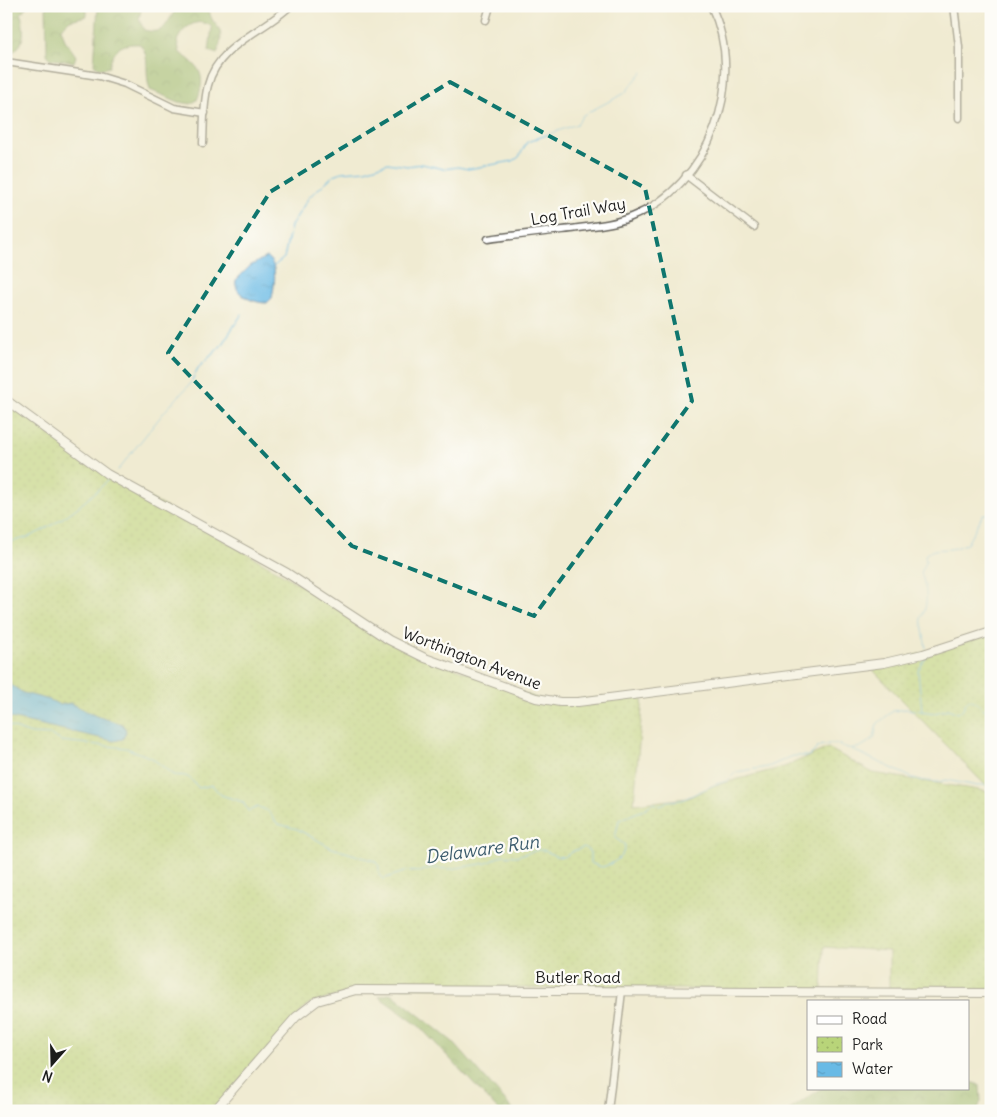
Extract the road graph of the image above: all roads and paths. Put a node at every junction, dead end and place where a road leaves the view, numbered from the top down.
1 (290, 6) edge
2 (490, 6) edge
3 (711, 6) edge
4 (954, 6) edge
5 (486, 20) dead end
6 (6, 62) edge
7 (205, 113) junction
8 (960, 118) dead end
9 (203, 143) dead end
10 (686, 175) junction
11 (754, 227) dead end
12 (488, 239) dead end
13 (6, 400) edge
14 (991, 632) edge
15 (622, 991) junction
16 (991, 993) edge
17 (214, 1111) edge
18 (608, 1111) edge

1 - 7 street
2 - 5 street
3 - 10 street, Log Trail Way
4 - 8 street
6 - 7 street
7 - 9 street
10 - 11 street
10 - 12 street, Log Trail Way
13 - 14 main road, Worthington Avenue
15 - 16 main road, Butler Road
15 - 17 main road, Butler Road
15 - 18 street

